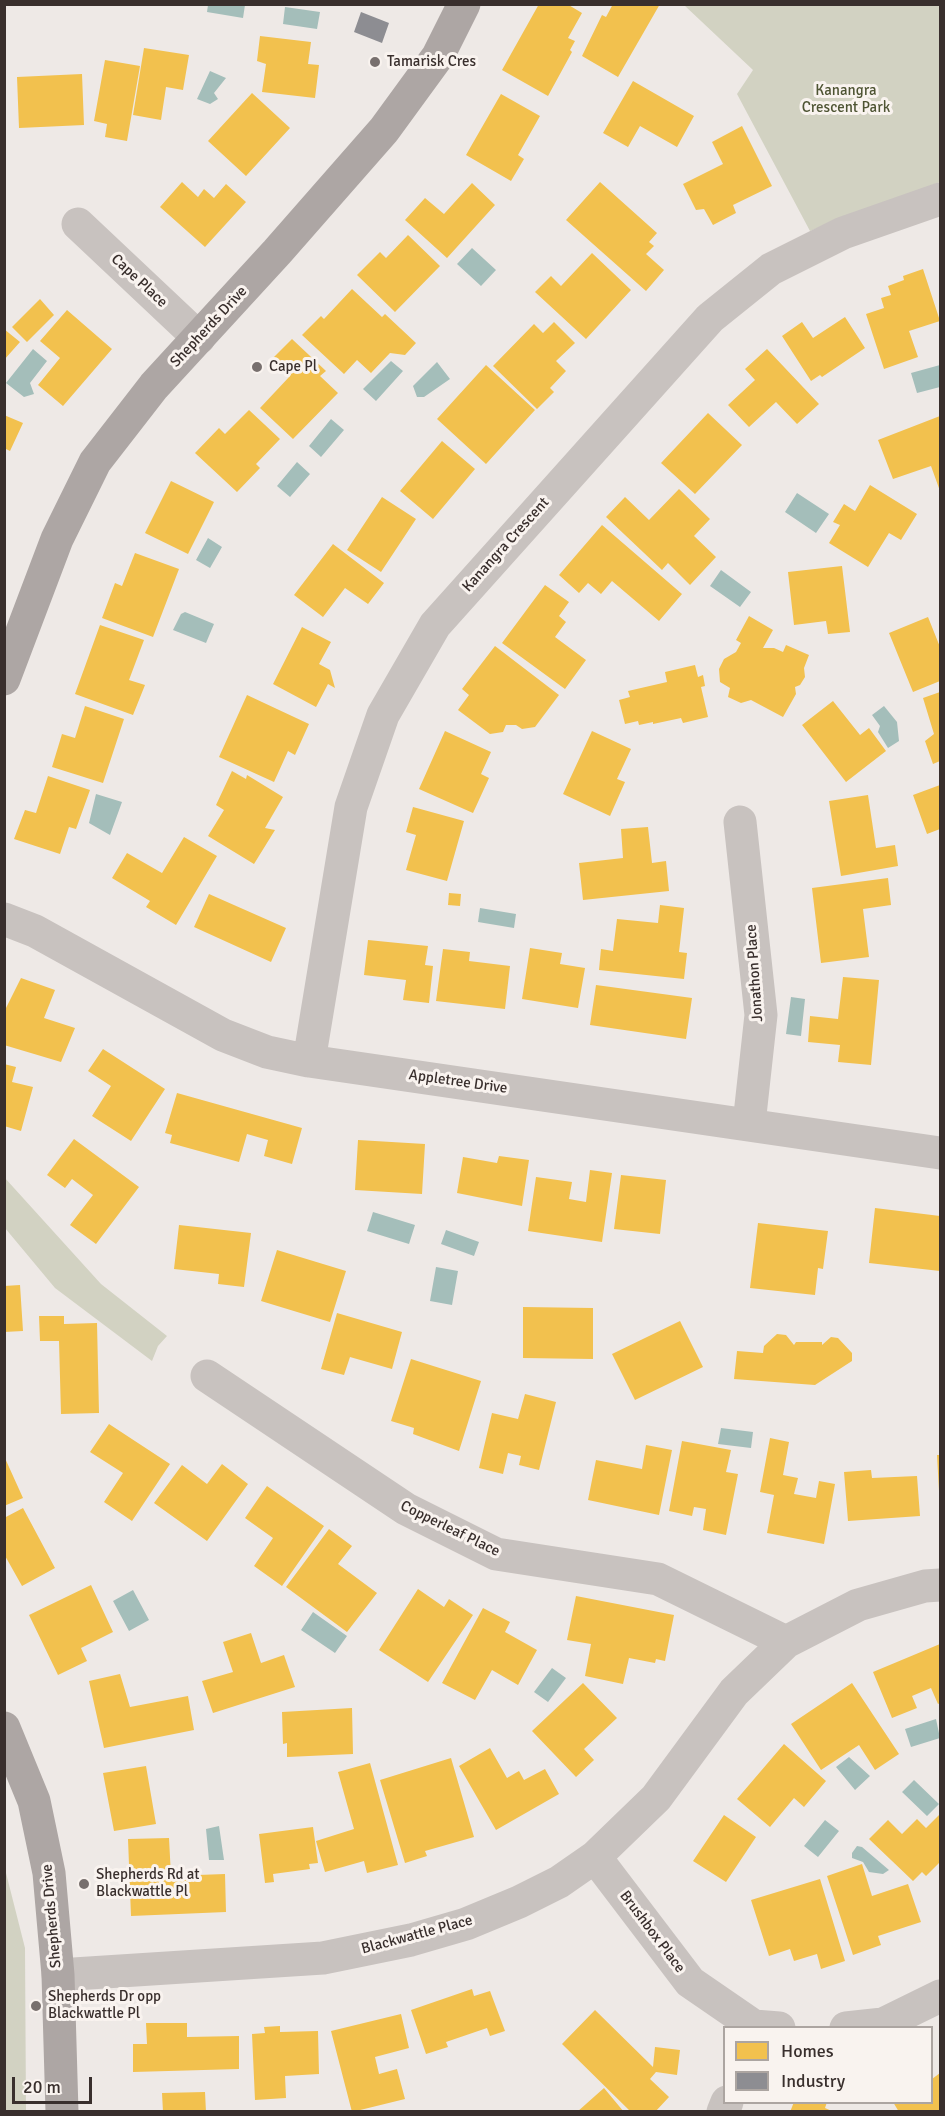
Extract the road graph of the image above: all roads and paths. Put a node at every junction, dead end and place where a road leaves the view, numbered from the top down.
1 (464, 4) edge
2 (940, 199) edge
3 (78, 224) dead end
4 (199, 338) junction
5 (4, 679) edge
6 (740, 822) dead end
7 (4, 919) edge
8 (309, 1061) junction
9 (749, 1124) junction
10 (940, 1153) edge
11 (207, 1376) dead end
12 (940, 1585) edge
13 (786, 1642) junction
14 (4, 1728) edge
15 (595, 1857) junction
16 (57, 1975) junction
17 (940, 1996) edge
18 (760, 2026) edge
19 (865, 2026) edge
20 (62, 2112) edge

1 - 4 main road, Shepherds Drive
2 - 8 street, Kanangra Crescent
3 - 4 street, Cape Place
4 - 5 main road, Shepherds Drive
6 - 9 street, Jonathon Place
7 - 8 street, Appletree Drive
8 - 9 street, Appletree Drive
9 - 10 street, Appletree Drive
11 - 13 street, Copperleaf Place
12 - 13 street, Blackwattle Place
13 - 15 street, Blackwattle Place
14 - 16 main road, Shepherds Drive
15 - 16 street, Blackwattle Place
15 - 18 street, Brushbox Place
16 - 20 main road, Shepherds Drive
17 - 19 street

